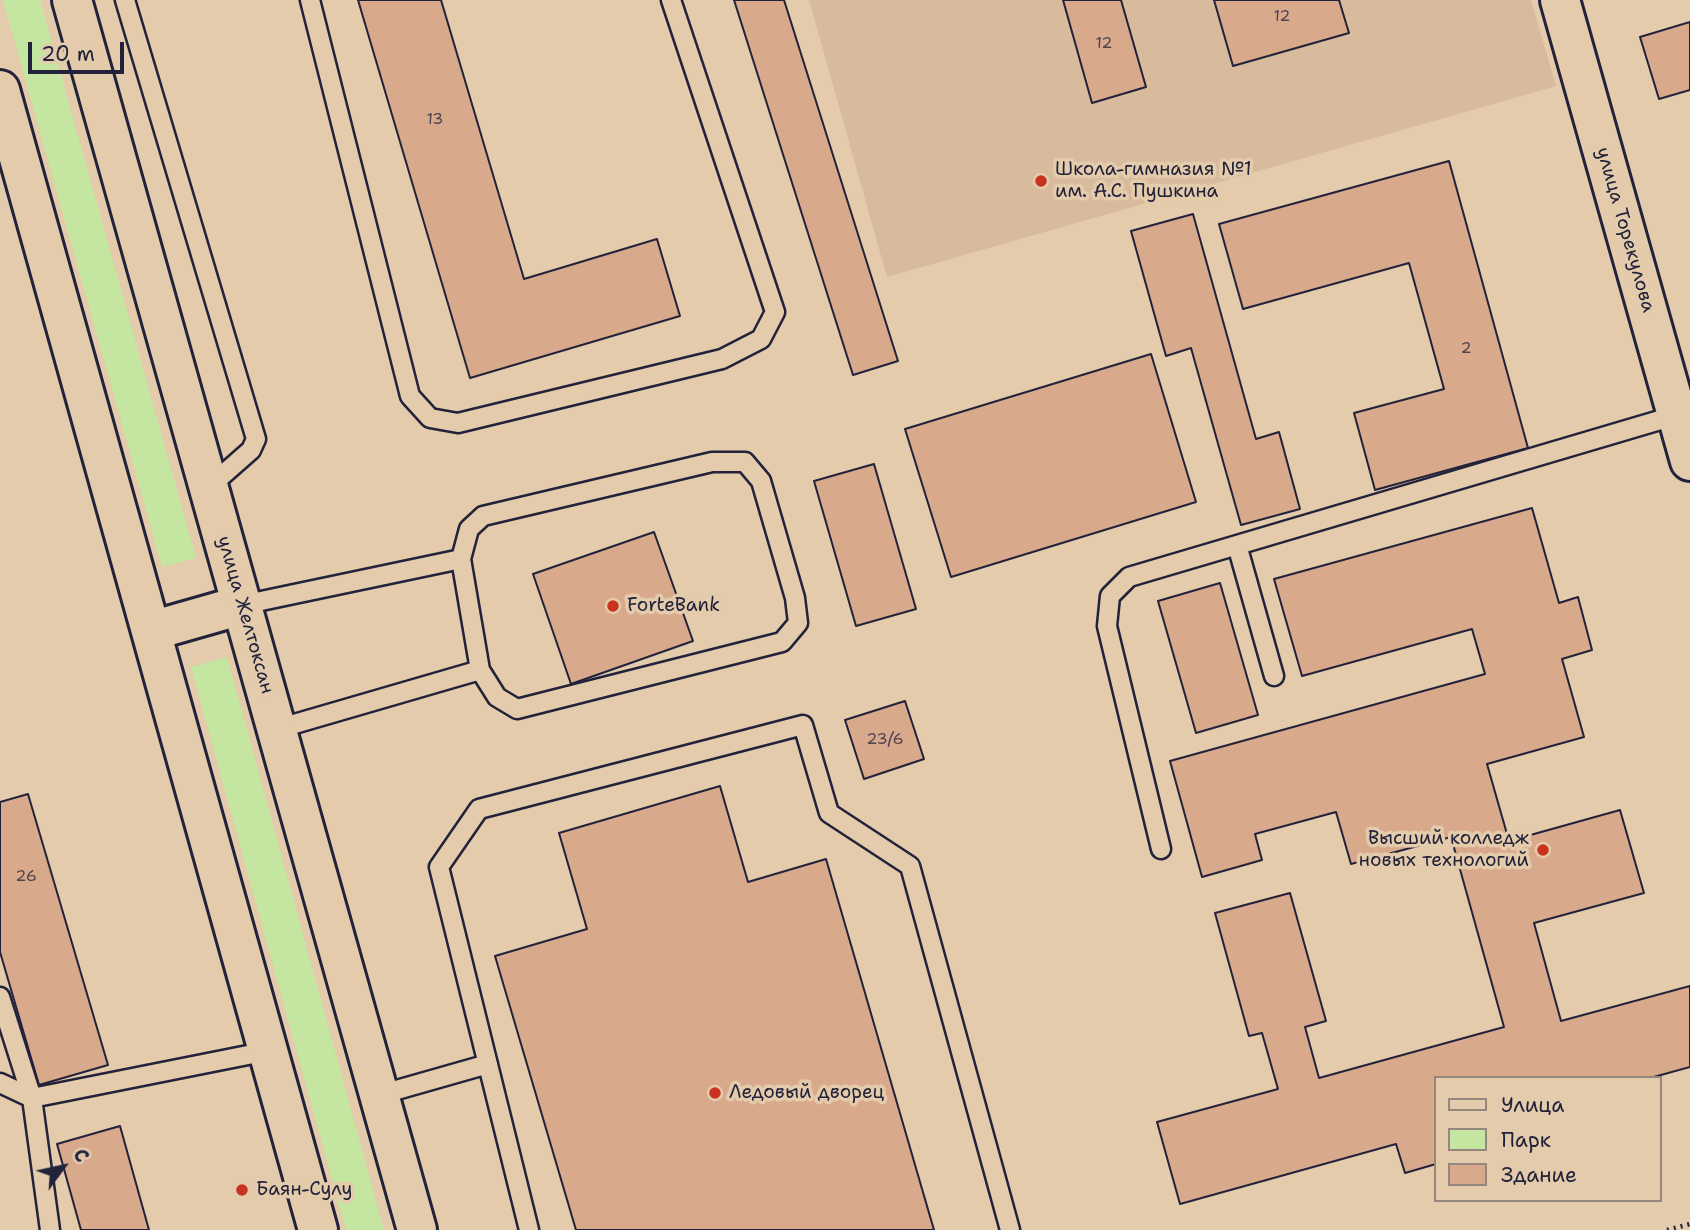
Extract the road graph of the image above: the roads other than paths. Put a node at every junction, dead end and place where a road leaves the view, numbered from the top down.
1 (72, 0) edge
2 (125, 0) edge
3 (310, 0) edge
4 (671, 0) edge
5 (1560, 0) edge
6 (0, 90) edge
7 (1678, 392) edge
8 (1690, 461) edge
9 (209, 488) junction
10 (1237, 545) junction
11 (461, 559) junction
12 (242, 605) junction
13 (151, 631) junction
14 (480, 670) junction
15 (1274, 677) dead end
16 (277, 729) junction
17 (1161, 849) dead end
18 (0, 997) edge
19 (268, 1051) junction
20 (488, 1064) junction
21 (0, 1083) edge
22 (379, 1094) junction
23 (32, 1098) junction
24 (50, 1230) edge
25 (318, 1230) edge
26 (417, 1230) edge
27 (529, 1230) edge
28 (1010, 1230) edge

1 - 9 main road, улица Желтоксан
2 - 9 lane
3 - 4 lane
5 - 7 main road, улица Торекулова
6 - 13 main road
7 - 8 main road, улица Торекулова
7 - 10 lane
9 - 12 main road, улица Желтоксан
10 - 15 lane
10 - 17 lane
11 - 12 lane
11 - 14 lane
11 - 14 lane
12 - 13 main road
12 - 16 main road, улица Желтоксан
13 - 19 main road
14 - 16 lane
16 - 22 main road, улица Желтоксан
18 - 23 lane
19 - 23 lane
19 - 25 main road
20 - 22 lane
20 - 27 lane
20 - 28 lane
21 - 23 lane
22 - 26 main road, улица Желтоксан
23 - 24 lane

